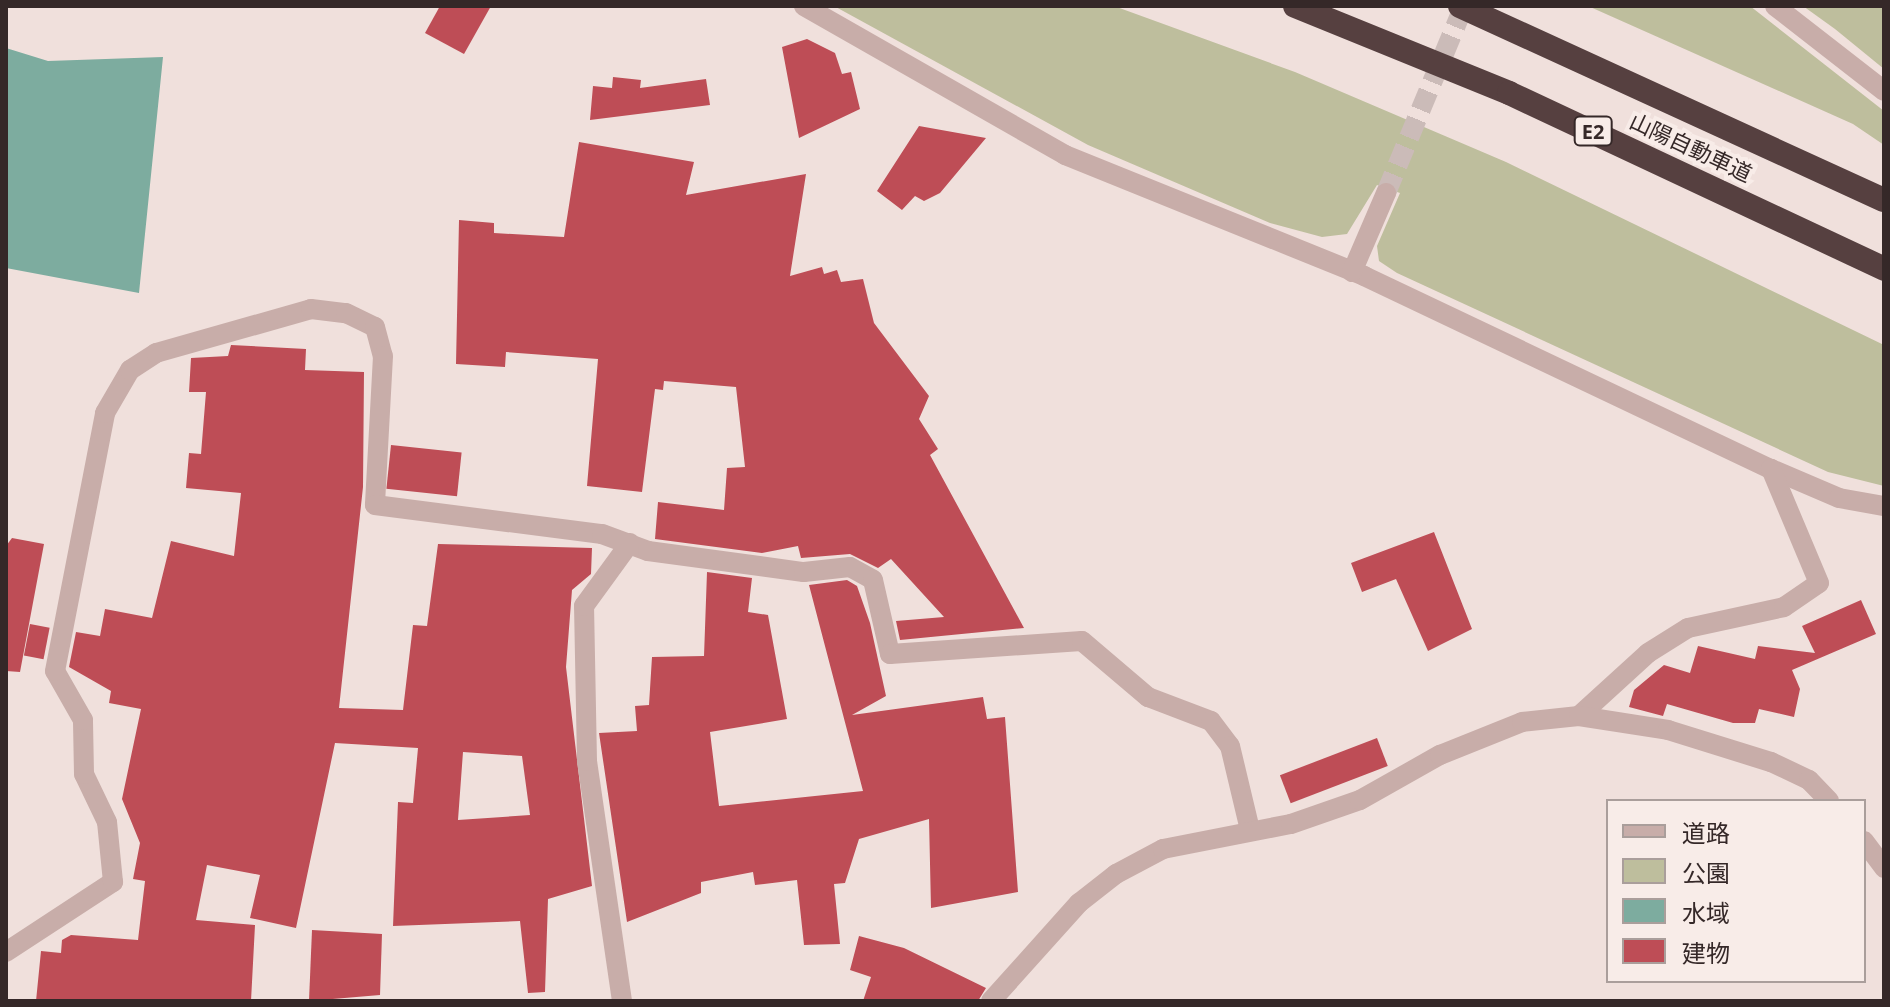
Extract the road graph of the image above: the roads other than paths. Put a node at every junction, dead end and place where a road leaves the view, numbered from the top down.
1 (804, 6) edge
2 (1295, 6) edge
3 (1460, 6) edge
4 (1775, 6) edge
5 (1884, 91) edge
6 (1386, 193) tunnel mouth
7 (1884, 200) edge
8 (1884, 269) edge
9 (1352, 272) junction
10 (1771, 469) junction
11 (1884, 506) edge
12 (630, 543) junction
13 (1579, 716) junction
14 (1827, 799) edge
15 (1250, 830) junction
16 (1866, 844) edge
17 (1884, 868) edge
18 (6, 952) edge
19 (622, 1001) edge
20 (991, 1001) edge

1 - 9 street
2 - 8 highway, 山陽自動車道 / E2
3 - 7 highway, 山陽自動車道
4 - 5 street
6 - 9 street
9 - 10 street
10 - 11 street
10 - 13 street
12 - 15 street
12 - 18 street
12 - 19 street
13 - 14 street
13 - 15 street
15 - 20 street
16 - 17 street

